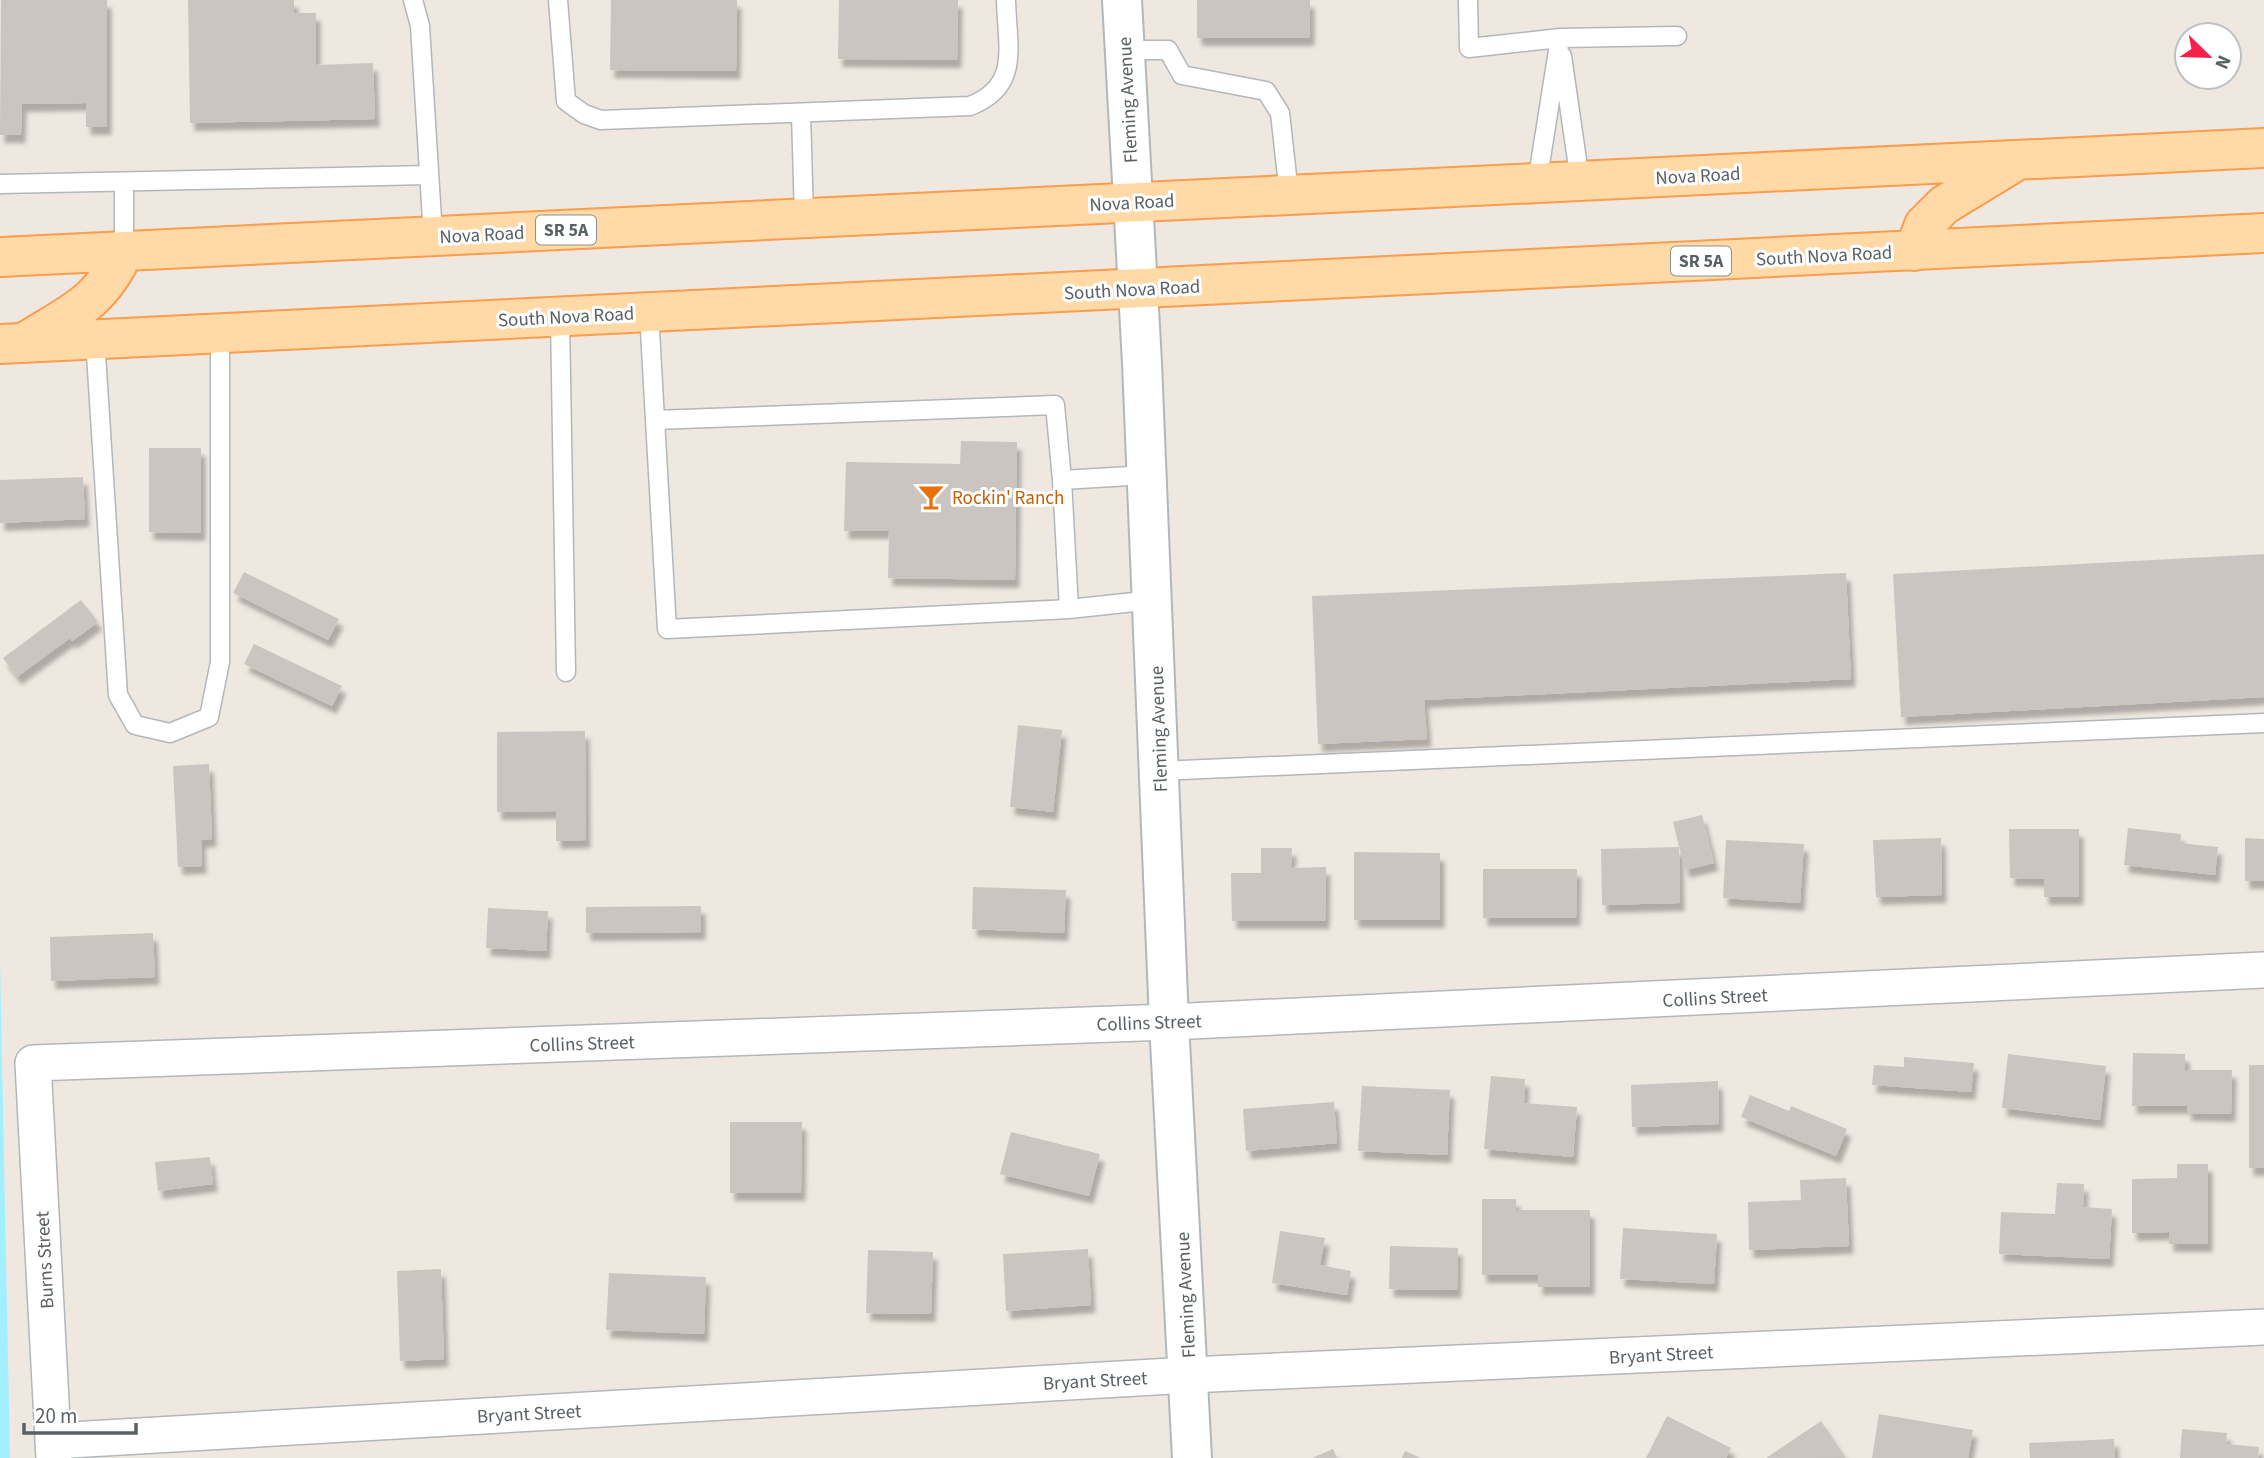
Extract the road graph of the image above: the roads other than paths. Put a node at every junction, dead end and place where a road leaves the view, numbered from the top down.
1 (413, 0) edge
2 (558, 0) edge
3 (1006, 0) edge
4 (1122, 0) edge
5 (1468, 0) edge
6 (1677, 36) dead end
7 (1560, 38) junction
8 (1125, 50) junction
9 (801, 113) junction
10 (2264, 148) edge
11 (2018, 160) junction
12 (429, 176) junction
13 (1580, 181) junction
14 (124, 182) junction
15 (1537, 183) junction
16 (0, 184) edge
17 (1289, 194) junction
18 (1133, 202) junction
19 (804, 218) junction
20 (2264, 233) edge
21 (433, 236) junction
22 (124, 251) junction
23 (1914, 251) junction
24 (0, 257) edge
25 (1137, 288) junction
26 (649, 312) junction
27 (560, 317) junction
28 (220, 333) junction
29 (95, 339) junction
30 (12, 343) edge
31 (655, 420) junction
32 (1147, 475) junction
33 (1062, 480) junction
34 (1153, 600) junction
35 (1069, 609) junction
36 (566, 672) dead end
37 (2264, 723) edge
38 (1159, 771) junction
39 (2264, 970) edge
40 (1169, 1022) junction
41 (33, 1063) joint
42 (2264, 1327) edge
43 (1189, 1375) junction
44 (53, 1449) edge
45 (1192, 1458) edge

1 - 12 lane
2 - 9 lane
3 - 9 lane
4 - 8 street, Fleming Avenue
5 - 7 lane
6 - 7 lane
7 - 13 lane
7 - 15 lane
8 - 17 lane
8 - 18 street, Fleming Avenue
9 - 19 lane
10 - 11 main road, Nova Road / SR 5A
11 - 13 main road, Nova Road / SR 5A
11 - 23 main road
12 - 14 lane
12 - 21 lane
13 - 15 main road, Nova Road / SR 5A
14 - 16 lane
14 - 22 lane
15 - 17 main road, Nova Road / SR 5A
17 - 18 main road, Nova Road / SR 5A
18 - 19 main road, Nova Road / SR 5A
18 - 25 street, Fleming Avenue
19 - 21 main road, Nova Road / SR 5A
20 - 23 main road, South Nova Road / SR 5A
21 - 22 main road, Nova Road / SR 5A
22 - 24 main road, Nova Road / SR 5A
22 - 30 main road
23 - 25 main road, South Nova Road / SR 5A
25 - 26 main road, South Nova Road / SR 5A
25 - 32 street, Fleming Avenue
26 - 27 main road, South Nova Road / SR 5A
26 - 31 lane
27 - 28 main road, South Nova Road / SR 5A
27 - 36 lane
28 - 29 main road, South Nova Road / SR 5A
28 - 29 lane
29 - 30 main road, South Nova Road / SR 5A
31 - 33 lane
31 - 35 lane
32 - 33 lane
32 - 34 street, Fleming Avenue
33 - 35 lane
34 - 35 lane
34 - 38 street, Fleming Avenue
37 - 38 lane
38 - 40 street, Fleming Avenue
39 - 40 street, Collins Street
40 - 41 street, Collins Street
40 - 43 street, Fleming Avenue
41 - 44 street, Burns Street
42 - 43 street, Bryant Street
43 - 44 street, Bryant Street
43 - 45 street, Fleming Avenue

